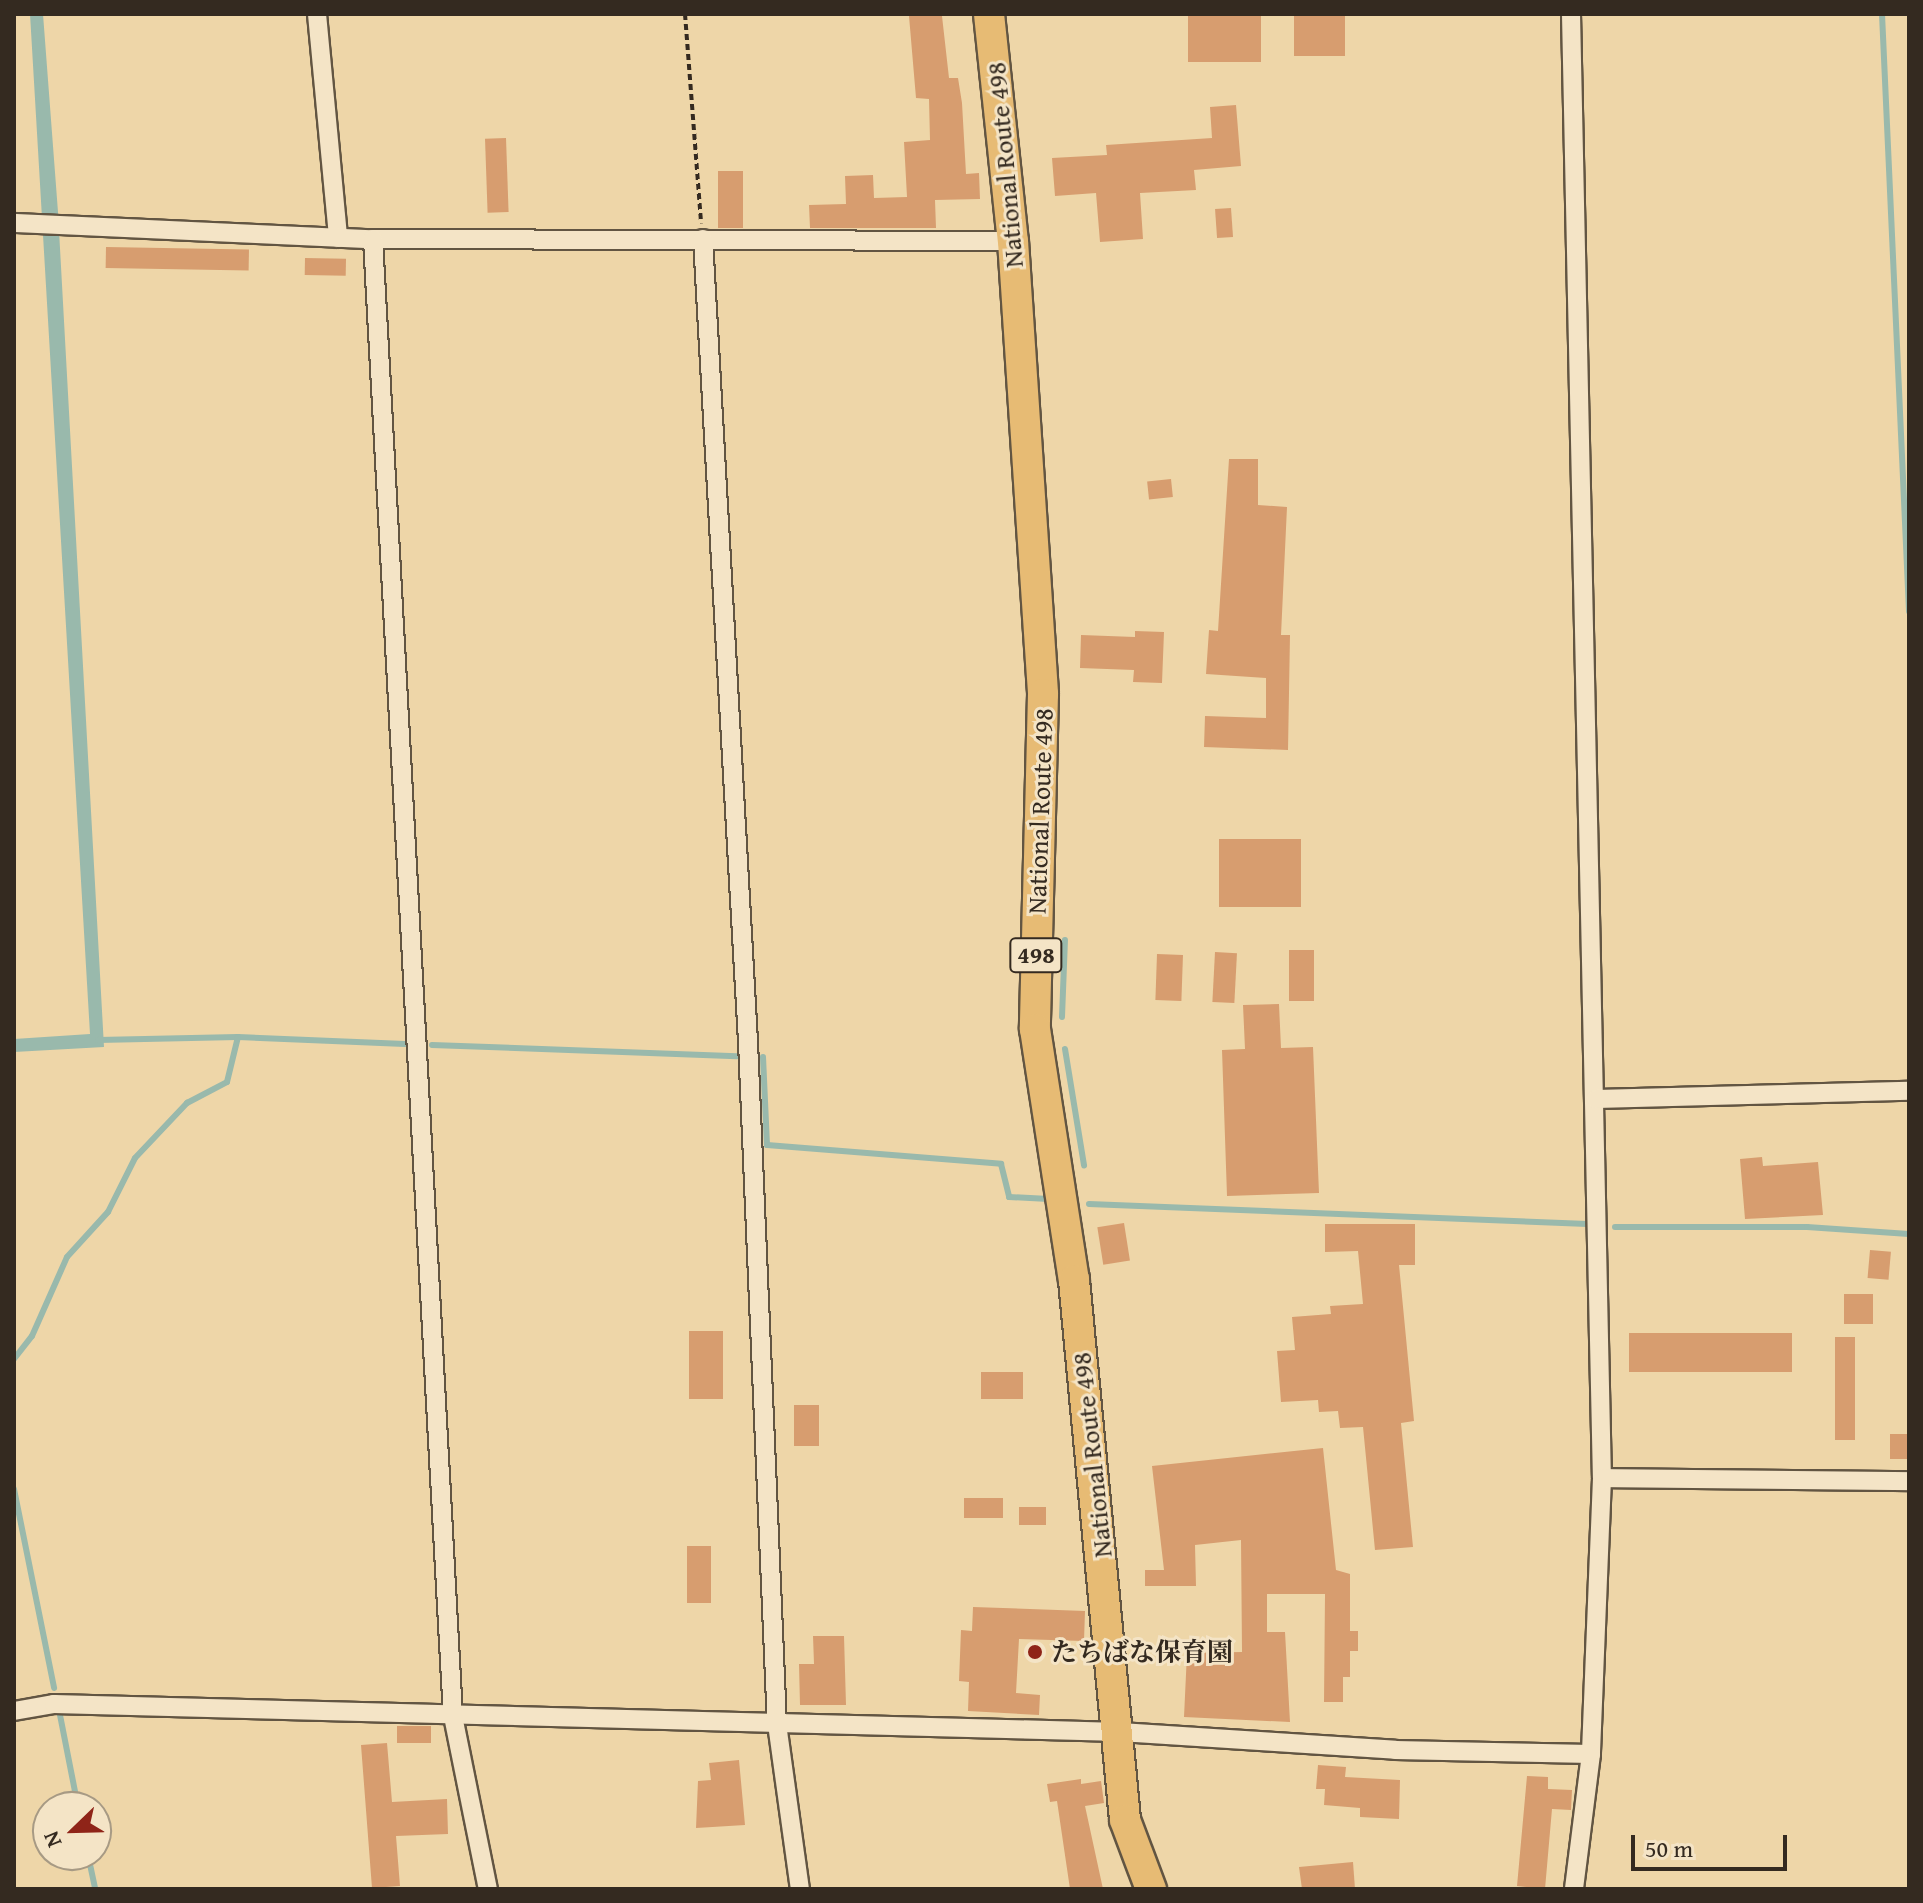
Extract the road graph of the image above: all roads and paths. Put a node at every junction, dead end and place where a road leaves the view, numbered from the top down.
1 (317, 14) edge
2 (685, 14) edge
3 (989, 14) edge
4 (1571, 14) edge
5 (14, 223) edge
6 (338, 238) junction
7 (373, 239) junction
8 (703, 239) junction
9 (1013, 241) junction
10 (1909, 1091) edge
11 (1596, 1099) junction
12 (1602, 1478) junction
13 (1909, 1481) edge
14 (14, 1711) edge
15 (453, 1716) junction
16 (777, 1724) junction
17 (1120, 1732) junction
18 (1591, 1754) junction
19 (488, 1889) edge
20 (800, 1889) edge
21 (1151, 1889) edge
22 (1574, 1889) edge

1 - 6 street
2 - 8 path
3 - 9 highway, National Route 498 / 498
4 - 11 street
5 - 6 street
6 - 7 street
7 - 8 street
7 - 15 street
8 - 9 street
8 - 16 street
9 - 17 highway, National Route 498 / 498
10 - 11 street
11 - 12 street
12 - 13 street
12 - 18 street
14 - 15 street
15 - 16 street
15 - 19 street
16 - 17 street
16 - 20 street
17 - 18 street
17 - 21 highway, National Route 498 / 498
18 - 22 street

